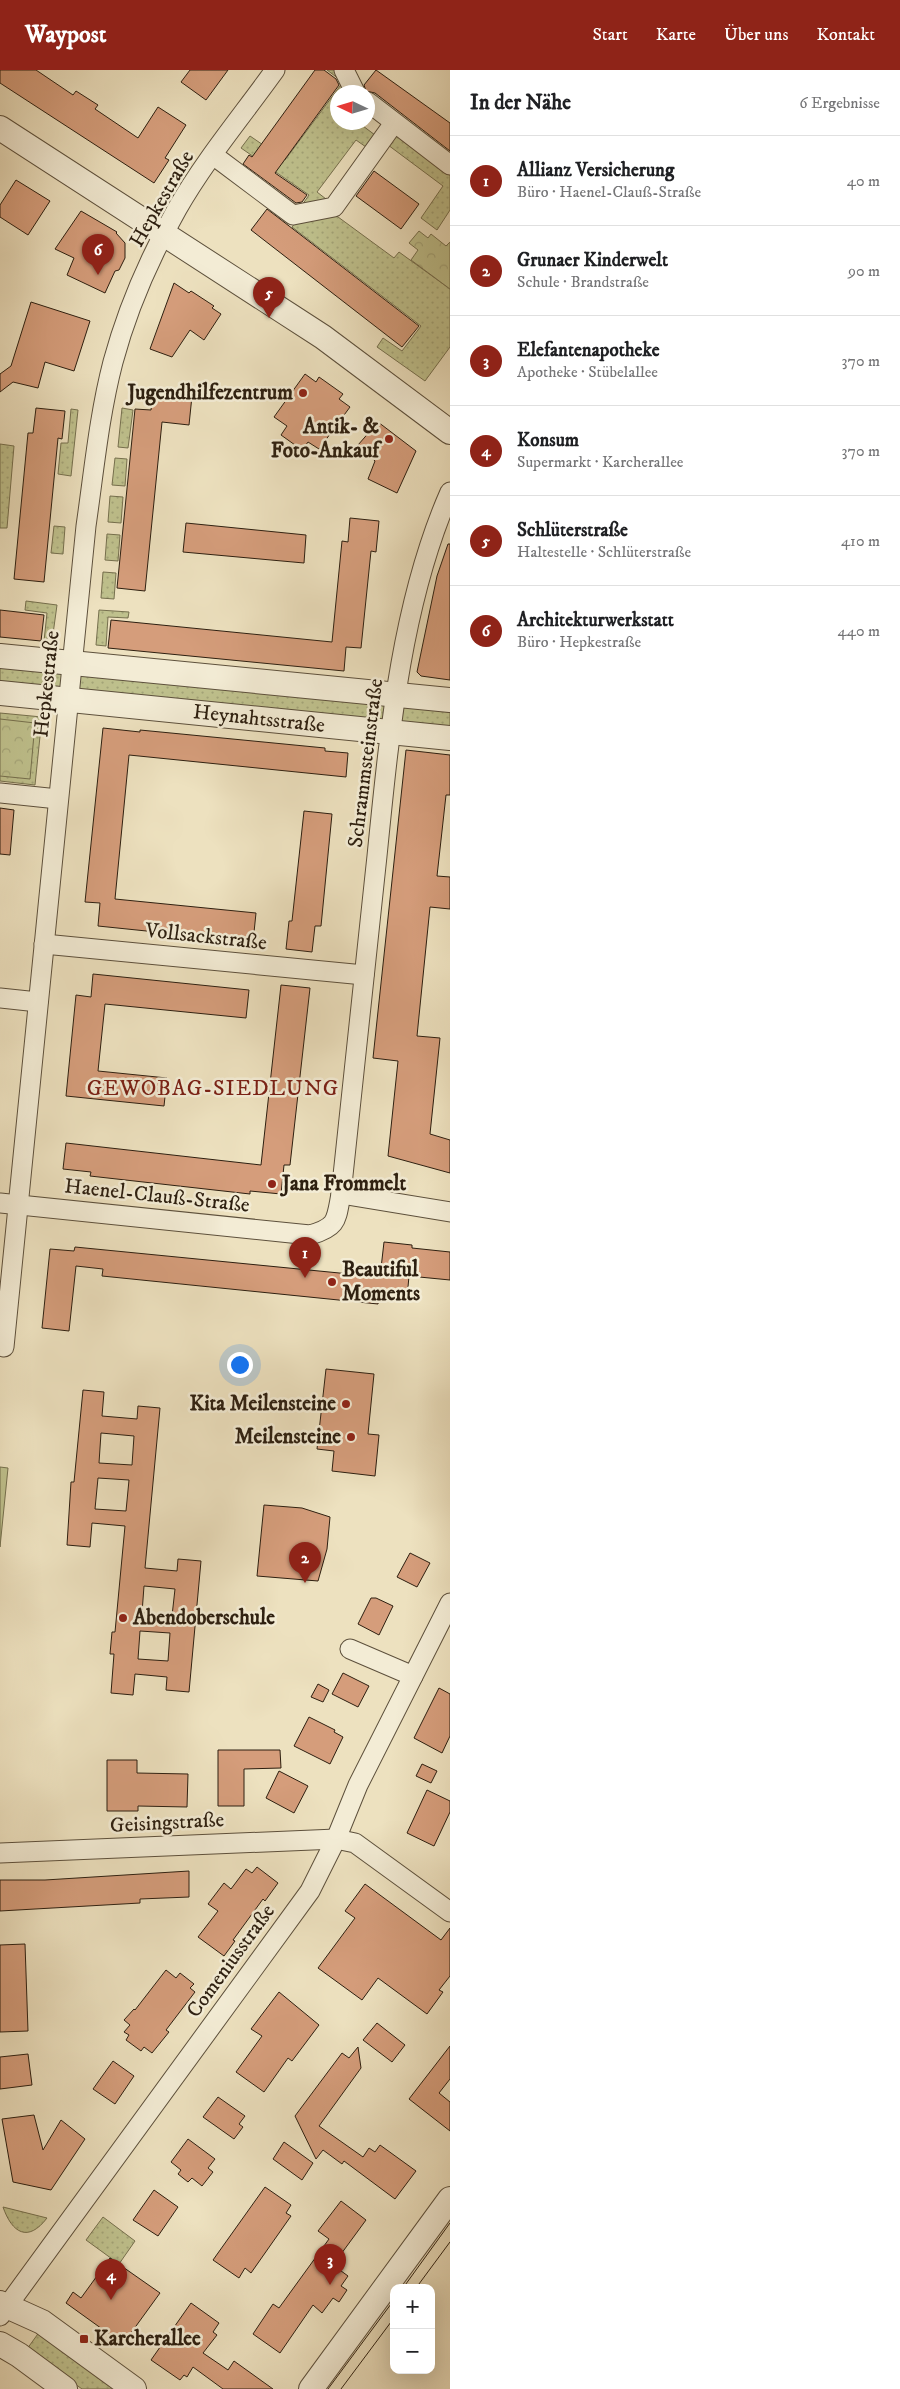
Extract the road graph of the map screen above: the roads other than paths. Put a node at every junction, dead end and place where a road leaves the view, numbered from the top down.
1 (275, 70) edge
2 (344, 70) edge
3 (352, 85) edge
4 (375, 107) edge
5 (394, 122) junction
6 (0, 128) edge
7 (213, 154) junction
8 (450, 165) edge
9 (164, 234) junction
10 (450, 432) edge
11 (450, 492) edge
12 (0, 656) edge
13 (72, 664) junction
14 (0, 693) edge
15 (396, 696) junction
16 (68, 700) junction
17 (450, 700) edge
18 (390, 732) junction
19 (450, 738) edge
20 (0, 793) edge
21 (58, 799) junction
22 (44, 944) junction
23 (364, 975) junction
24 (0, 998) edge
25 (38, 1002) junction
26 (341, 1194) junction
27 (9, 1204) edge
28 (450, 1212) edge
29 (310, 1235) joint
30 (4, 1347) dead end
31 (450, 1603) edge
32 (350, 1649) dead end
33 (413, 1676) junction
34 (336, 1839) junction
35 (0, 1853) edge
36 (450, 1912) edge
37 (450, 2199) edge
38 (2, 2308) edge
39 (0, 2344) edge
40 (65, 2389) edge
41 (134, 2389) edge
42 (311, 2389) edge

1 - 7 street, Hepkestraße
2 - 3 street
4 - 5 street
5 - 7 street
5 - 8 street
6 - 9 street
7 - 9 street, Hepkestraße
9 - 10 street
9 - 13 street, Hepkestraße
11 - 15 street, Schrammsteinstraße
12 - 13 street, Heynahtsstraße
13 - 15 street, Heynahtsstraße
13 - 16 street, Hepkestraße
14 - 16 street, Heynahtsstraße
15 - 17 street, Heynahtsstraße
15 - 18 street, Schrammsteinstraße
16 - 18 street, Heynahtsstraße
16 - 21 street, Hepkestraße
18 - 19 street, Heynahtsstraße
18 - 23 street, Schrammsteinstraße
20 - 21 street
21 - 22 street, Hepkestraße
22 - 23 street, Vollsackstraße
22 - 25 street, Hepkestraße
23 - 26 street, Schrammsteinstraße
24 - 25 street
25 - 27 street, Hepkestraße
26 - 28 street
26 - 29 street, Schrammsteinstraße
27 - 29 street, Haenel-Clauß-Straße
27 - 30 street, Hepkestraße
31 - 33 street, Comeniusstraße
32 - 33 street
33 - 34 street, Comeniusstraße
34 - 35 street, Geisingstraße
34 - 36 street, Geisingstraße
34 - 38 street, Comeniusstraße
37 - 42 street
38 - 41 street
39 - 40 street

